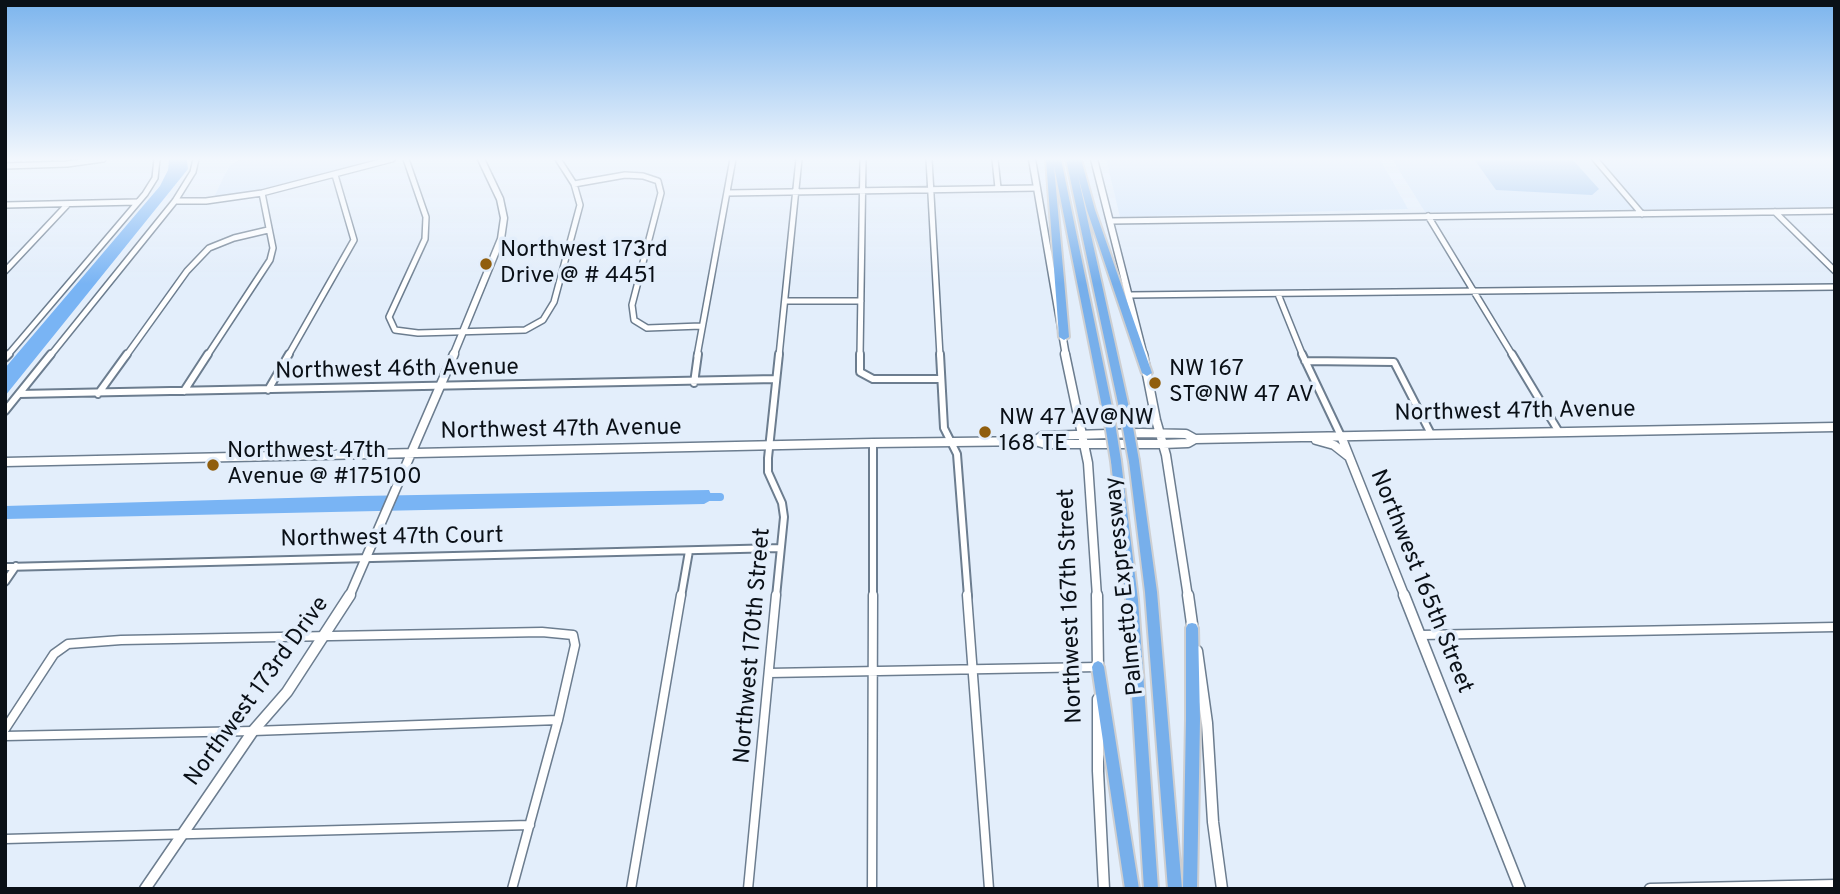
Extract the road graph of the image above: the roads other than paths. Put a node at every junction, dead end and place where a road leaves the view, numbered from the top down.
1 (175, 201) joint
2 (208, 201) edge
3 (263, 201) edge
4 (343, 201) edge
5 (420, 201) edge
6 (500, 201) edge
7 (579, 201) edge
8 (659, 201) edge
9 (725, 201) edge
10 (795, 201) edge
11 (862, 201) edge
12 (931, 201) edge
13 (1039, 201) edge
14 (1054, 201) edge
15 (1065, 201) edge
16 (1079, 201) edge
17 (1088, 201) edge
18 (1105, 201) edge
19 (1631, 201) edge
20 (137, 202) joint
21 (68, 204) junction
22 (5, 205) edge
23 (1835, 211) edge
24 (1775, 212) junction
25 (1642, 214) junction
26 (1428, 216) junction
27 (1110, 221) junction
28 (268, 230) junction
29 (5, 271) edge
30 (1835, 271) edge
31 (1835, 287) edge
32 (1473, 291) junction
33 (1278, 294) junction
34 (1130, 295) junction
35 (785, 300) junction
36 (861, 301) junction
37 (701, 326) junction
38 (462, 332) junction
39 (1063, 337) junction
40 (5, 358) edge
41 (1305, 361) junction
42 (1147, 373) junction
43 (776, 379) junction
44 (941, 379) junction
45 (694, 383) junction
46 (440, 387) junction
47 (268, 390) junction
48 (184, 391) junction
49 (19, 394) junction
50 (98, 394) junction
51 (5, 411) edge
52 (1835, 427) edge
53 (1559, 432) junction
54 (1160, 433) junction
55 (1082, 434) junction
56 (1431, 434) junction
57 (1341, 436) junction
58 (1303, 437) junction
59 (1195, 439) junction
60 (1035, 441) junction
61 (950, 442) junction
62 (873, 443) junction
63 (1085, 444) junction
64 (1163, 444) junction
65 (770, 445) junction
66 (411, 454) junction
67 (1350, 457) junction
68 (5, 462) edge
69 (780, 548) junction
70 (689, 551) junction
71 (367, 557) junction
72 (16, 566) junction
73 (5, 567) edge
74 (5, 582) edge
75 (1835, 627) edge
76 (1192, 628) junction
77 (1421, 635) junction
78 (324, 638) junction
79 (1098, 667) junction
80 (974, 670) junction
81 (873, 672) junction
82 (769, 673) junction
83 (558, 720) junction
84 (5, 729) edge
85 (253, 731) junction
86 (5, 736) edge
87 (530, 825) junction
88 (180, 835) junction
89 (5, 839) edge
90 (1835, 885) edge
91 (145, 889) edge
92 (512, 889) edge
93 (631, 889) edge
94 (748, 889) edge
95 (872, 889) edge
96 (989, 889) edge
97 (1104, 889) edge
98 (1132, 889) edge
99 (1151, 889) edge
100 (1175, 889) edge
101 (1190, 889) edge
102 (1222, 889) edge
103 (1520, 889) edge
104 (1650, 889) edge

1 - 2 street
1 - 49 street
3 - 28 street
4 - 47 street
5 - 38 street
6 - 38 street, Northwest 173rd Drive
7 - 38 street
8 - 37 street
9 - 37 street
10 - 35 street, Northwest 170th Street
11 - 36 street
12 - 44 street
13 - 39 street, Northwest 167th Street
14 - 39 highway
15 - 99 highway, Palmetto Expressway, bridge
16 - 100 highway, Palmetto Expressway, bridge
17 - 42 highway
18 - 27 street
19 - 25 street
20 - 21 street
20 - 40 street
21 - 22 street
21 - 29 street
23 - 24 street
24 - 25 street
24 - 30 street
25 - 26 street
26 - 27 street
26 - 32 street
27 - 34 street
28 - 48 street
28 - 50 street
31 - 32 street
32 - 33 street
32 - 53 street
33 - 34 street
33 - 41 street, Northwest 165th Street
34 - 42 street
35 - 36 street
35 - 43 street, Northwest 170th Street
36 - 44 street
37 - 45 street
38 - 46 street, Northwest 173rd Drive
39 - 55 street, Northwest 167th Street
41 - 56 street
41 - 57 street, Northwest 165th Street
42 - 54 street
43 - 45 street, Northwest 46th Avenue
43 - 65 street, Northwest 170th Street
44 - 61 street
45 - 46 street, Northwest 46th Avenue
46 - 47 street, Northwest 46th Avenue
46 - 66 street, Northwest 173rd Drive
47 - 48 street, Northwest 46th Avenue
48 - 50 street, Northwest 46th Avenue
49 - 50 street, Northwest 46th Avenue
49 - 51 street
52 - 53 street, Northwest 47th Avenue
53 - 56 street, Northwest 47th Avenue
54 - 55 street, Northwest 47th Avenue
54 - 59 street, Northwest 47th Avenue
54 - 64 street
55 - 60 street, Northwest 47th Avenue
55 - 63 street, Northwest 167th Street
56 - 57 street, Northwest 47th Avenue
57 - 58 street, Northwest 47th Avenue
57 - 67 street, Northwest 165th Street
58 - 59 street, Northwest 47th Avenue
58 - 67 street
59 - 64 street, Northwest 47th Avenue
60 - 61 street, Northwest 47th Avenue
60 - 63 street, Northwest 47th Avenue
61 - 62 street, Northwest 47th Avenue
61 - 80 street
62 - 65 street, Northwest 47th Avenue
62 - 81 street
63 - 64 street, Northwest 47th Avenue
63 - 79 street, Northwest 167th Street
64 - 76 street
65 - 66 street, Northwest 47th Avenue
65 - 69 street, Northwest 170th Street
66 - 68 street, Northwest 47th Avenue
66 - 71 street, Northwest 173rd Drive
67 - 77 street, Northwest 165th Street
69 - 70 street, Northwest 47th Court
69 - 82 street, Northwest 170th Street
70 - 71 street, Northwest 47th Court
70 - 93 street
71 - 72 street, Northwest 47th Court
71 - 78 street, Northwest 173rd Drive
72 - 73 street, Northwest 47th Court
72 - 74 street
75 - 77 street
76 - 101 highway
76 - 102 street
77 - 103 street, Northwest 165th Street
78 - 83 street
78 - 84 street
78 - 85 street, Northwest 173rd Drive
79 - 80 street
79 - 97 street, Northwest 167th Street
79 - 98 highway
80 - 81 street
80 - 96 street
81 - 82 street
81 - 95 street
82 - 94 street, Northwest 170th Street
83 - 85 street
83 - 87 street
85 - 86 street
85 - 88 street, Northwest 173rd Drive
87 - 88 street
87 - 92 street
88 - 89 street
88 - 91 street, Northwest 173rd Drive
90 - 104 street

